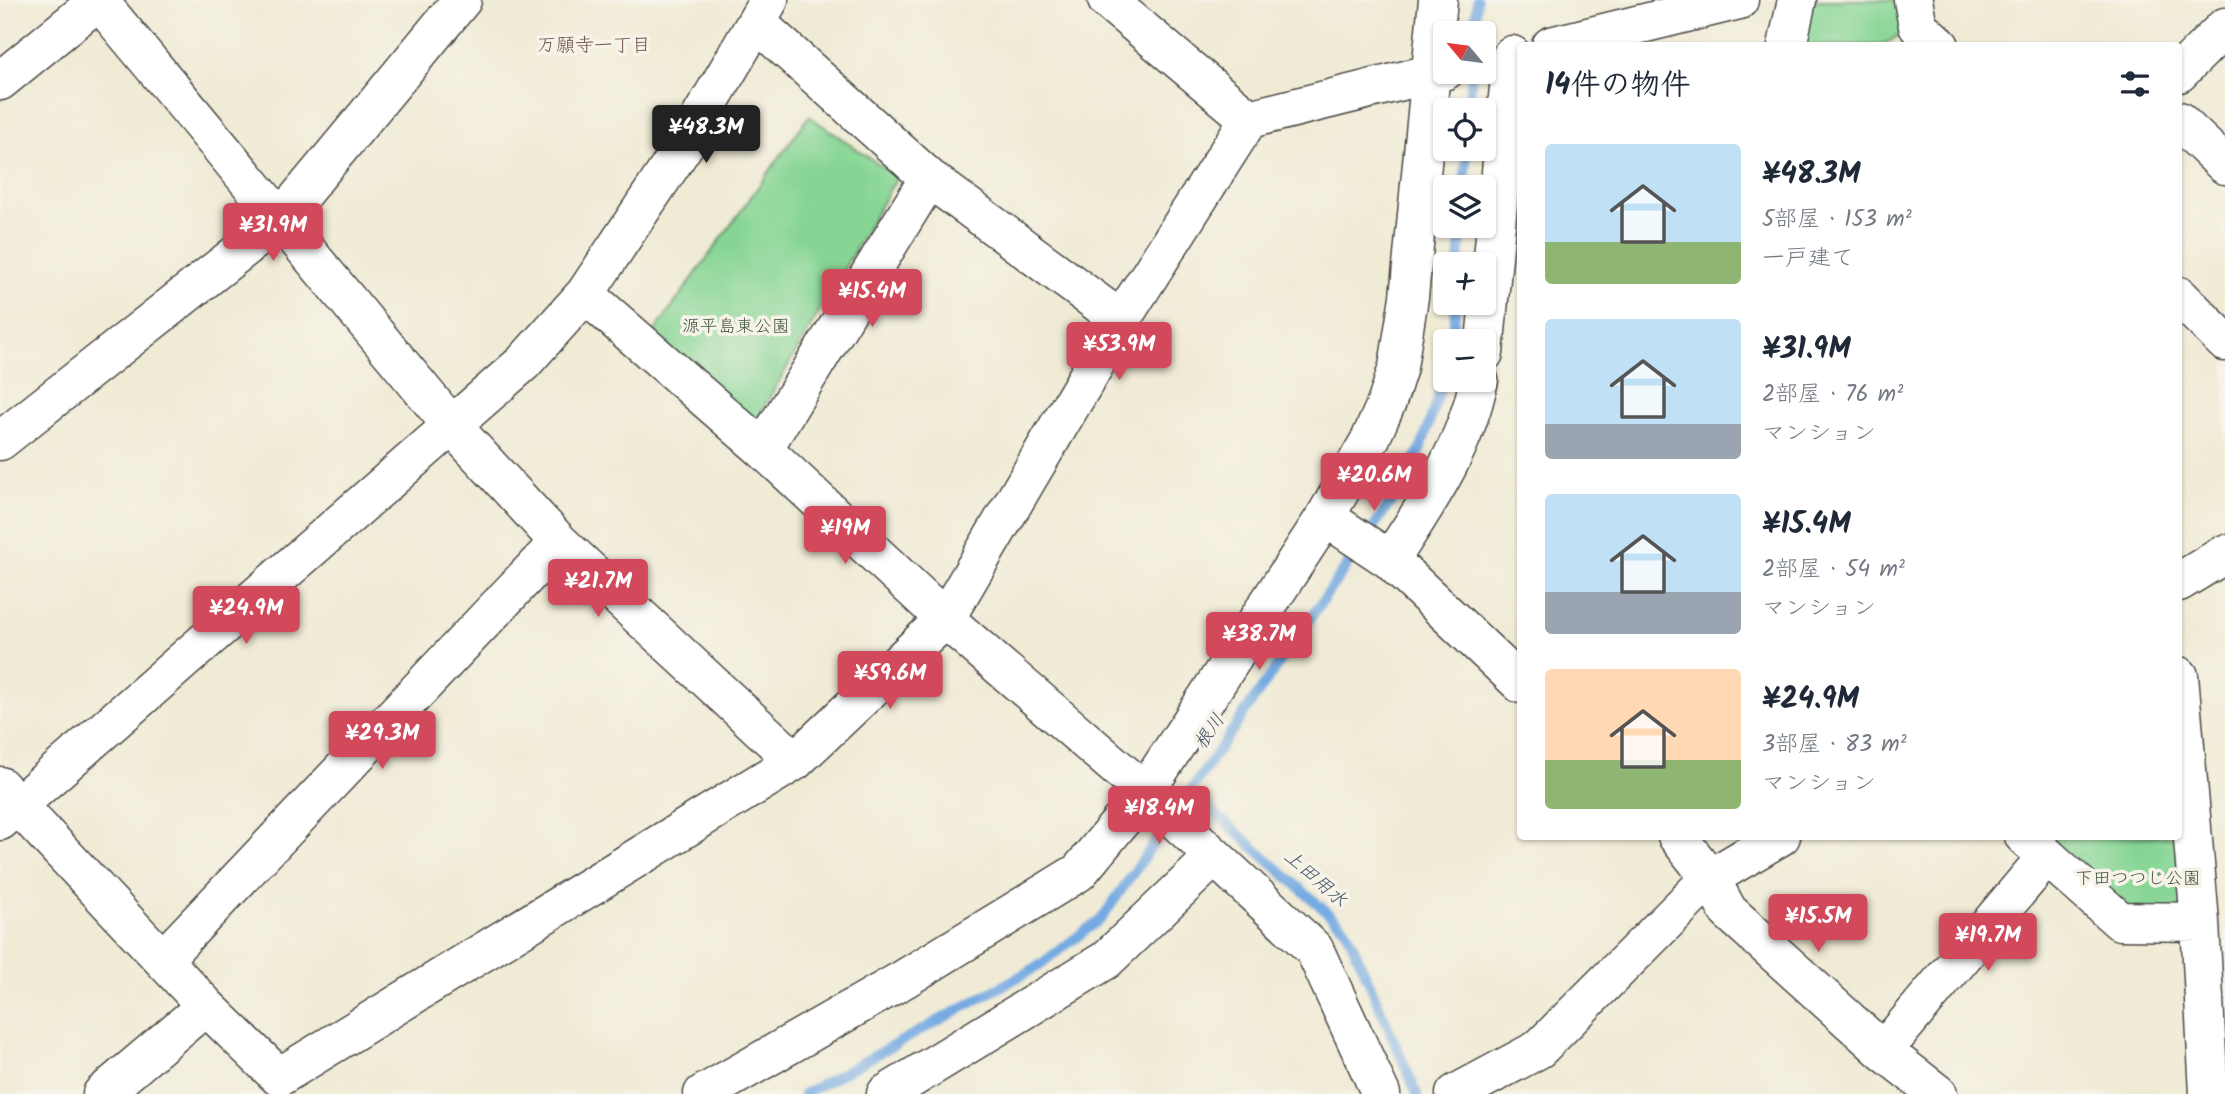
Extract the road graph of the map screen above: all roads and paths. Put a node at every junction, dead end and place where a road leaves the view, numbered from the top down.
1 (98, 0) edge
2 (462, 0) edge
3 (1107, 0) edge
4 (1438, 0) edge
5 (1739, 0) edge
6 (1797, 0) edge
7 (1913, 0) edge
8 (1656, 10) edge
9 (762, 11) edge
10 (1438, 21) edge
11 (2225, 26) edge
12 (1563, 42) edge
13 (1788, 42) edge
14 (1936, 42) edge
15 (1503, 57) edge
16 (2182, 70) edge
17 (1433, 73) edge
18 (0, 81) edge
19 (1437, 84) edge
20 (1249, 119) junction
21 (2182, 124) edge
22 (2225, 165) edge
23 (929, 178) junction
24 (280, 220) junction
25 (585, 295) junction
26 (2182, 299) edge
27 (1121, 320) junction
28 (1486, 329) edge
29 (2225, 342) edge
30 (1476, 392) edge
31 (453, 428) junction
32 (0, 441) edge
33 (763, 449) junction
34 (1325, 517) junction
35 (559, 542) junction
36 (2225, 554) edge
37 (1390, 560) junction
38 (2182, 580) edge
39 (945, 619) junction
40 (1517, 680) edge
41 (2182, 711) edge
42 (795, 761) junction
43 (1145, 792) junction
44 (6, 804) edge
45 (1680, 840) edge
46 (1774, 840) edge
47 (2036, 846) edge
48 (1214, 857) junction
49 (1710, 878) junction
50 (2200, 922) junction
51 (163, 959) junction
52 (206, 1006) junction
53 (1882, 1051) junction
54 (287, 1085) edge
55 (102, 1094) edge
56 (703, 1094) edge
57 (886, 1094) edge
58 (1381, 1094) edge
59 (1455, 1094) edge
60 (1938, 1094) edge
61 (2209, 1094) edge

1 - 18 street
1 - 24 street
2 - 24 street
3 - 20 street
4 - 10 street
5 - 8 street
6 - 13 street
7 - 14 street
8 - 12 street
9 - 23 street
9 - 25 street
11 - 16 street
15 - 28 street
17 - 20 street
19 - 34 street
20 - 27 street
21 - 22 street
23 - 27 street
23 - 33 street
24 - 31 street
24 - 32 street
25 - 31 street
25 - 33 street
26 - 29 street
27 - 39 street
30 - 37 street
31 - 35 street
31 - 44 street
33 - 39 street
34 - 37 street
34 - 43 street
35 - 42 street
35 - 51 street
36 - 38 street
37 - 40 street
39 - 42 street
39 - 43 street
41 - 50 street
42 - 54 street
43 - 48 street
43 - 56 street
44 - 51 street
45 - 49 street
46 - 49 street
47 - 50 street
47 - 53 street
48 - 57 street
48 - 58 street
49 - 53 street
49 - 59 street
50 - 61 street
51 - 52 street
52 - 54 street
52 - 55 street
53 - 60 street

